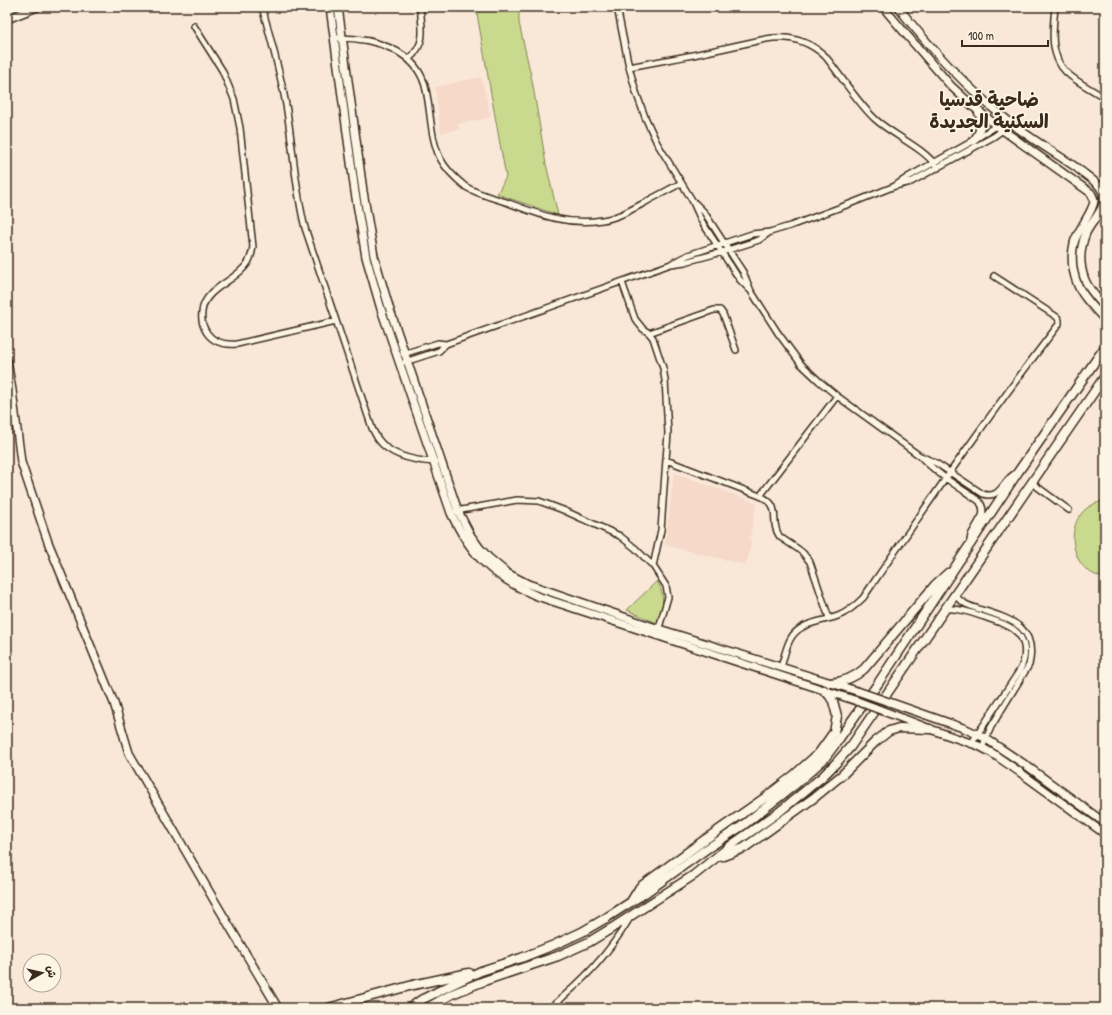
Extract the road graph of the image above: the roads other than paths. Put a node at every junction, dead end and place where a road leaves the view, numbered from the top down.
1 (37, 7) edge
2 (262, 7) edge
3 (330, 7) edge
4 (338, 7) edge
5 (420, 7) edge
6 (617, 7) edge
7 (884, 7) edge
8 (898, 7) edge
9 (1054, 7) edge
10 (7, 19) edge
11 (194, 26) dead end
12 (343, 37) junction
13 (335, 38) junction
14 (409, 59) junction
15 (629, 67) junction
16 (1105, 98) edge
17 (976, 109) junction
18 (1007, 120) junction
19 (1000, 128) junction
20 (973, 141) junction
21 (934, 163) junction
22 (938, 168) junction
23 (681, 183) junction
24 (895, 186) junction
25 (1093, 196) junction
26 (1104, 196) junction
27 (692, 200) junction
28 (770, 232) junction
29 (724, 243) junction
30 (718, 245) junction
31 (728, 250) junction
32 (722, 252) junction
33 (671, 264) junction
34 (994, 276) dead end
35 (622, 282) junction
36 (751, 291) junction
37 (1105, 306) edge
38 (1105, 319) edge
39 (336, 321) junction
40 (649, 334) junction
41 (446, 344) junction
42 (1105, 347) edge
43 (736, 350) dead end
44 (405, 354) junction
45 (397, 356) junction
46 (407, 361) junction
47 (7, 362) edge
48 (400, 364) junction
49 (1105, 376) edge
50 (837, 396) junction
51 (920, 456) junction
52 (666, 460) junction
53 (433, 462) junction
54 (441, 462) junction
55 (950, 472) junction
56 (1018, 472) junction
57 (946, 478) junction
58 (1032, 483) junction
59 (983, 494) junction
60 (760, 496) junction
61 (979, 501) junction
62 (1069, 510) dead end
63 (454, 512) junction
64 (970, 546) junction
65 (653, 566) junction
66 (954, 570) junction
67 (556, 594) junction
68 (955, 595) junction
69 (553, 602) junction
70 (944, 609) junction
71 (829, 618) junction
72 (658, 632) junction
73 (781, 667) junction
74 (830, 683) junction
75 (824, 690) junction
76 (1005, 692) junction
77 (1010, 696) junction
78 (930, 729) junction
79 (977, 734) junction
80 (985, 738) junction
81 (971, 744) junction
82 (982, 748) junction
83 (1097, 816) junction
84 (1105, 823) edge
85 (1092, 824) junction
86 (1105, 834) edge
87 (715, 859) junction
88 (631, 902) junction
89 (631, 916) junction
90 (481, 971) junction
91 (278, 1008) edge
92 (328, 1008) edge
93 (410, 1008) edge
94 (427, 1008) edge
95 (550, 1008) edge

1 - 10 main road
2 - 39 street
3 - 13 main road
4 - 12 main road
5 - 14 street
6 - 15 street
7 - 17 main road
8 - 18 main road
9 - 16 street
11 - 39 street
12 - 13 street
12 - 14 street
12 - 44 main road
13 - 45 main road
14 - 23 street
15 - 21 street
15 - 23 street
17 - 19 main road
17 - 20 main road
18 - 19 street
18 - 26 main road
19 - 20 street
19 - 22 street
19 - 25 main road
20 - 21 street
21 - 22 street
21 - 24 street
22 - 24 street
23 - 27 street
24 - 28 street
25 - 26 main road
25 - 38 main road
26 - 37 main road
27 - 29 street
27 - 30 street
28 - 29 street
28 - 31 street
29 - 30 street
29 - 31 street
30 - 32 street
30 - 33 street
31 - 32 street
31 - 36 street
32 - 33 street
32 - 36 street
33 - 35 street
34 - 55 street
35 - 40 street
35 - 41 street
36 - 50 street
39 - 53 street
40 - 43 street
40 - 52 street
41 - 44 street
41 - 46 street
42 - 56 main road
44 - 45 street
44 - 46 main road
45 - 48 main road
46 - 48 street
46 - 54 main road
47 - 91 main road
48 - 53 main road
49 - 58 main road
50 - 51 street
50 - 60 street
51 - 55 street
51 - 57 street
52 - 60 street
52 - 65 street
53 - 54 street
53 - 63 main road
54 - 63 main road
55 - 57 street
55 - 59 street
56 - 59 street
56 - 64 main road
57 - 61 street
57 - 71 street
58 - 62 street
58 - 68 main road
59 - 61 street
60 - 71 street
61 - 64 street
63 - 65 street
63 - 67 main road
63 - 69 main road
64 - 66 main road
65 - 72 street
66 - 74 main road
66 - 88 main road
67 - 69 main road
67 - 72 main road
68 - 70 main road
68 - 77 street
69 - 72 main road
70 - 76 street
70 - 87 main road
71 - 73 street
72 - 73 main road
72 - 75 main road
73 - 74 main road
74 - 79 main road, bridge
75 - 78 main road, bridge
75 - 88 main road
76 - 77 street
76 - 79 street
77 - 80 street
78 - 81 main road
78 - 87 main road
79 - 80 main road
79 - 81 street
80 - 82 street
80 - 83 main road
81 - 82 main road
82 - 85 main road
83 - 84 main road
83 - 85 main road
85 - 86 main road
87 - 89 main road
88 - 90 main road
89 - 94 main road
89 - 95 street
90 - 92 main road
90 - 93 main road

